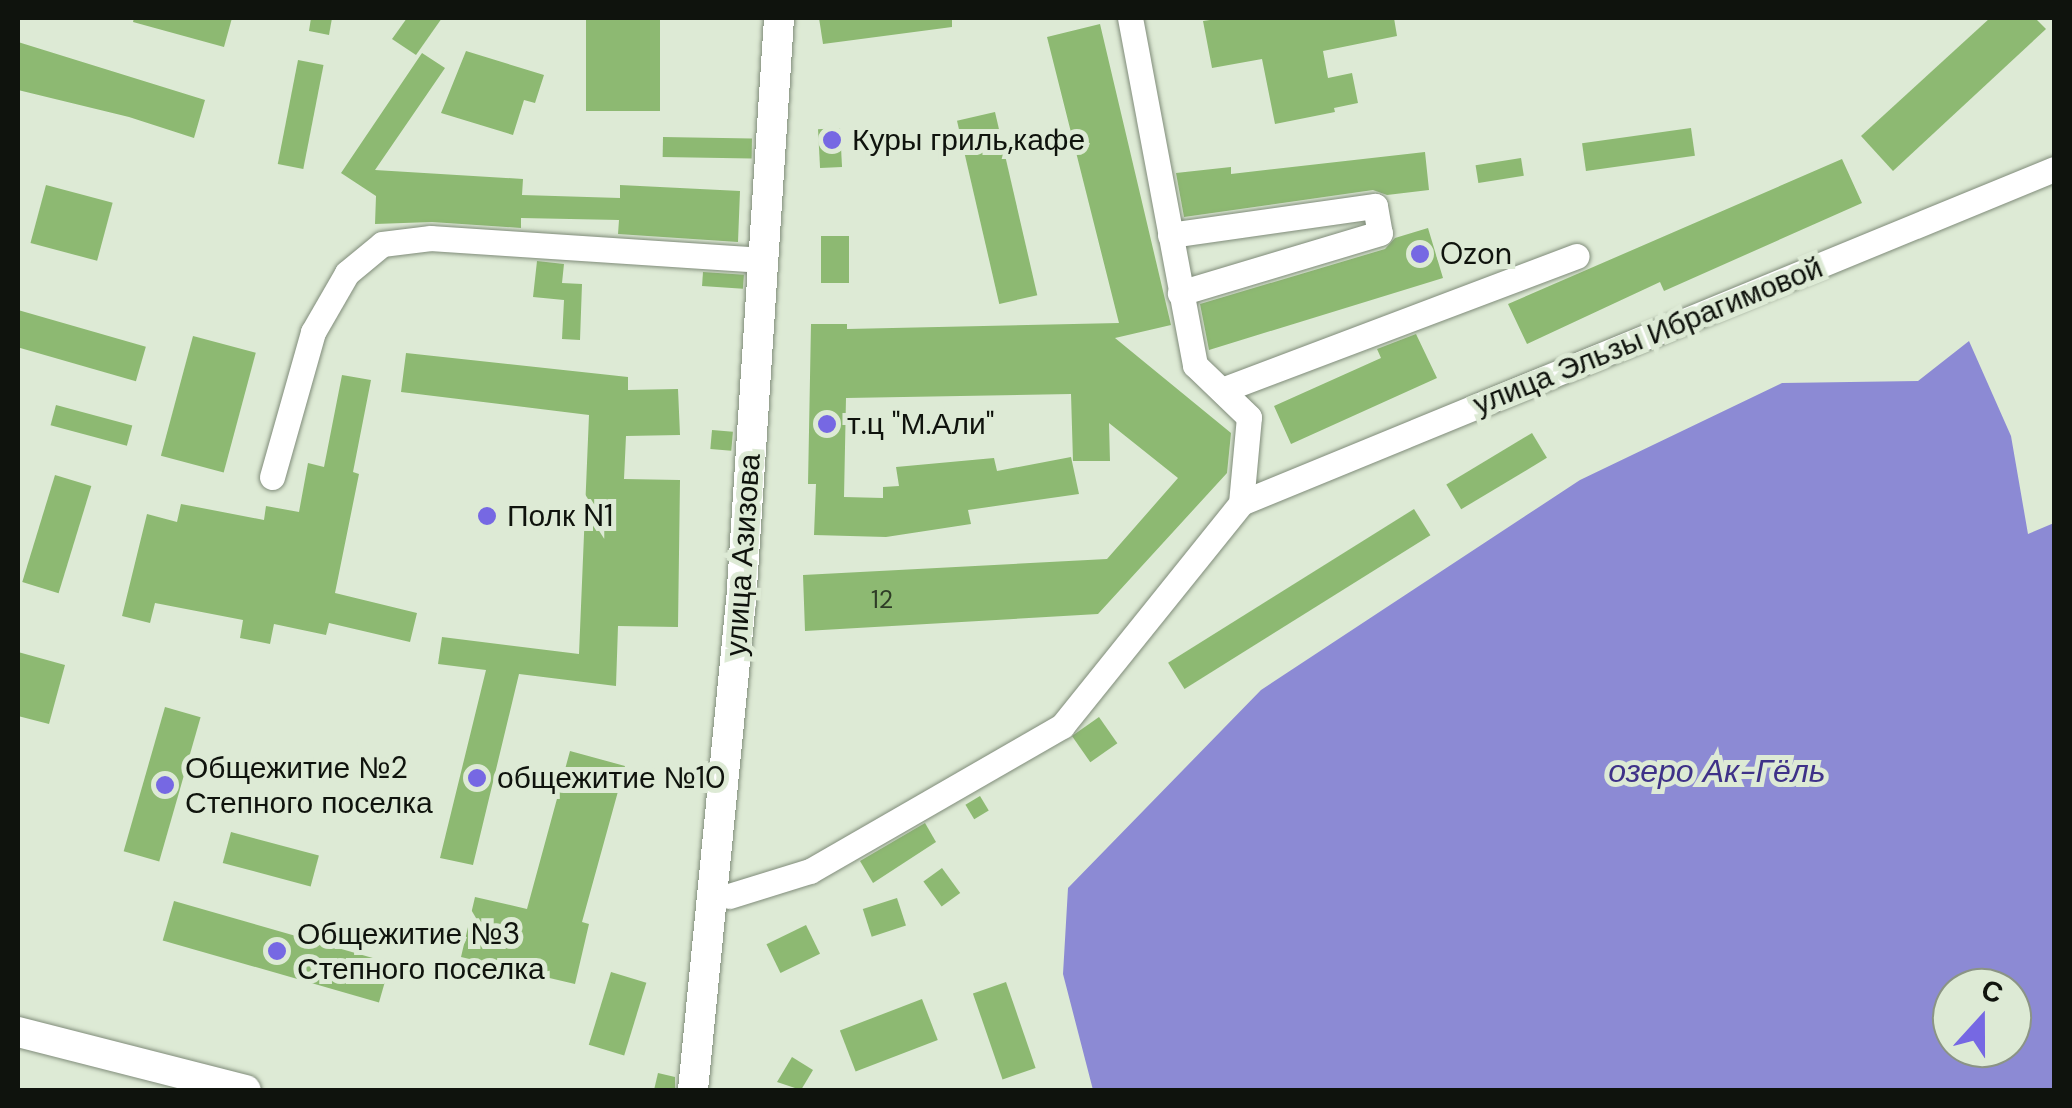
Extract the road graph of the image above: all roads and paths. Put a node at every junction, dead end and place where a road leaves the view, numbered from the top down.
1 (779, 18) edge
2 (792, 18) edge
3 (1130, 18) edge
4 (2054, 169) edge
5 (1170, 235) junction
6 (1577, 256) dead end
7 (762, 260) junction
8 (1180, 293) junction
9 (1222, 390) junction
10 (272, 477) dead end
11 (1241, 502) junction
12 (728, 896) junction
13 (18, 1032) edge
14 (18, 1047) edge
15 (185, 1090) edge
16 (246, 1090) edge
17 (693, 1090) edge
18 (709, 1090) edge

1 - 7 main road, улица Азизова
2 - 12 main road, улица Азизова
3 - 5 street
4 - 11 street, улица Эльзы Ибрагимовой
5 - 8 street
5 - 8 street
6 - 9 street
7 - 10 street
7 - 17 main road, улица Азизова
8 - 9 street
9 - 11 street
11 - 12 street
12 - 18 main road, улица Азизова
13 - 16 main road
14 - 15 main road

